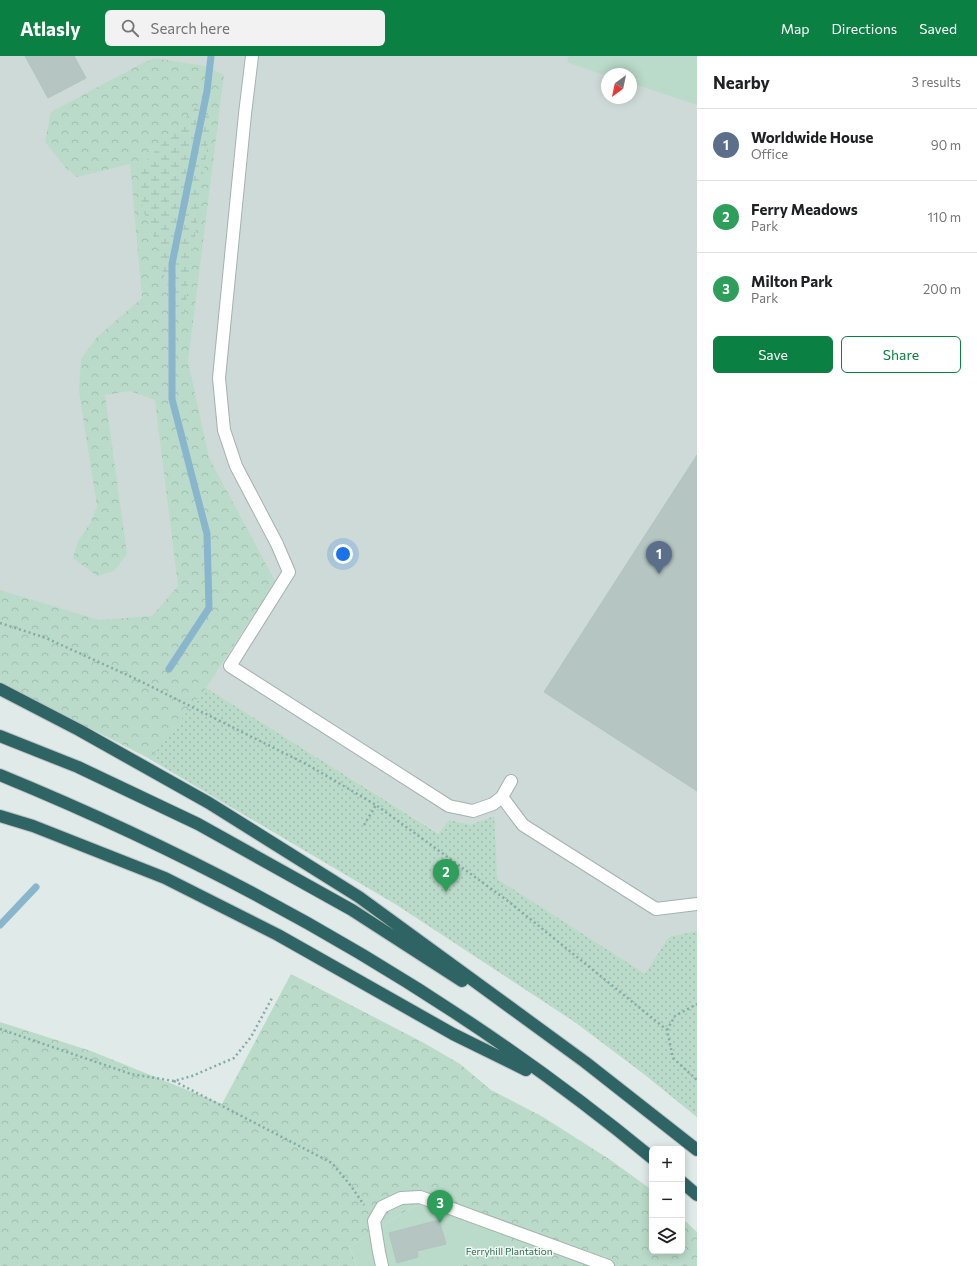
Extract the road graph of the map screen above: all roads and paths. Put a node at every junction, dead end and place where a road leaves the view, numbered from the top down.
1 (252, 56) edge
2 (0, 623) edge
3 (0, 689) edge
4 (0, 736) edge
5 (0, 775) edge
6 (511, 781) dead end
7 (502, 797) junction
8 (376, 806) junction
9 (0, 816) edge
10 (364, 824) dead end
11 (697, 904) edge
12 (272, 998) dead end
13 (697, 1004) edge
14 (0, 1029) edge
15 (667, 1030) junction
16 (585, 1062) junction
17 (697, 1080) edge
18 (174, 1081) junction
19 (560, 1086) junction
20 (697, 1150) edge
21 (649, 1156) edge
22 (685, 1185) edge
23 (697, 1195) edge
24 (374, 1221) junction
25 (382, 1266) edge
26 (608, 1266) edge

1 - 7 street
2 - 8 path
3 - 16 highway
4 - 16 highway
5 - 19 highway
6 - 7 street
7 - 11 street
8 - 10 path
8 - 15 path
9 - 19 highway
12 - 18 path
13 - 15 path
14 - 18 path
15 - 17 path
16 - 20 highway
18 - 24 path
19 - 21 highway
22 - 23 highway
24 - 25 street
24 - 26 street

